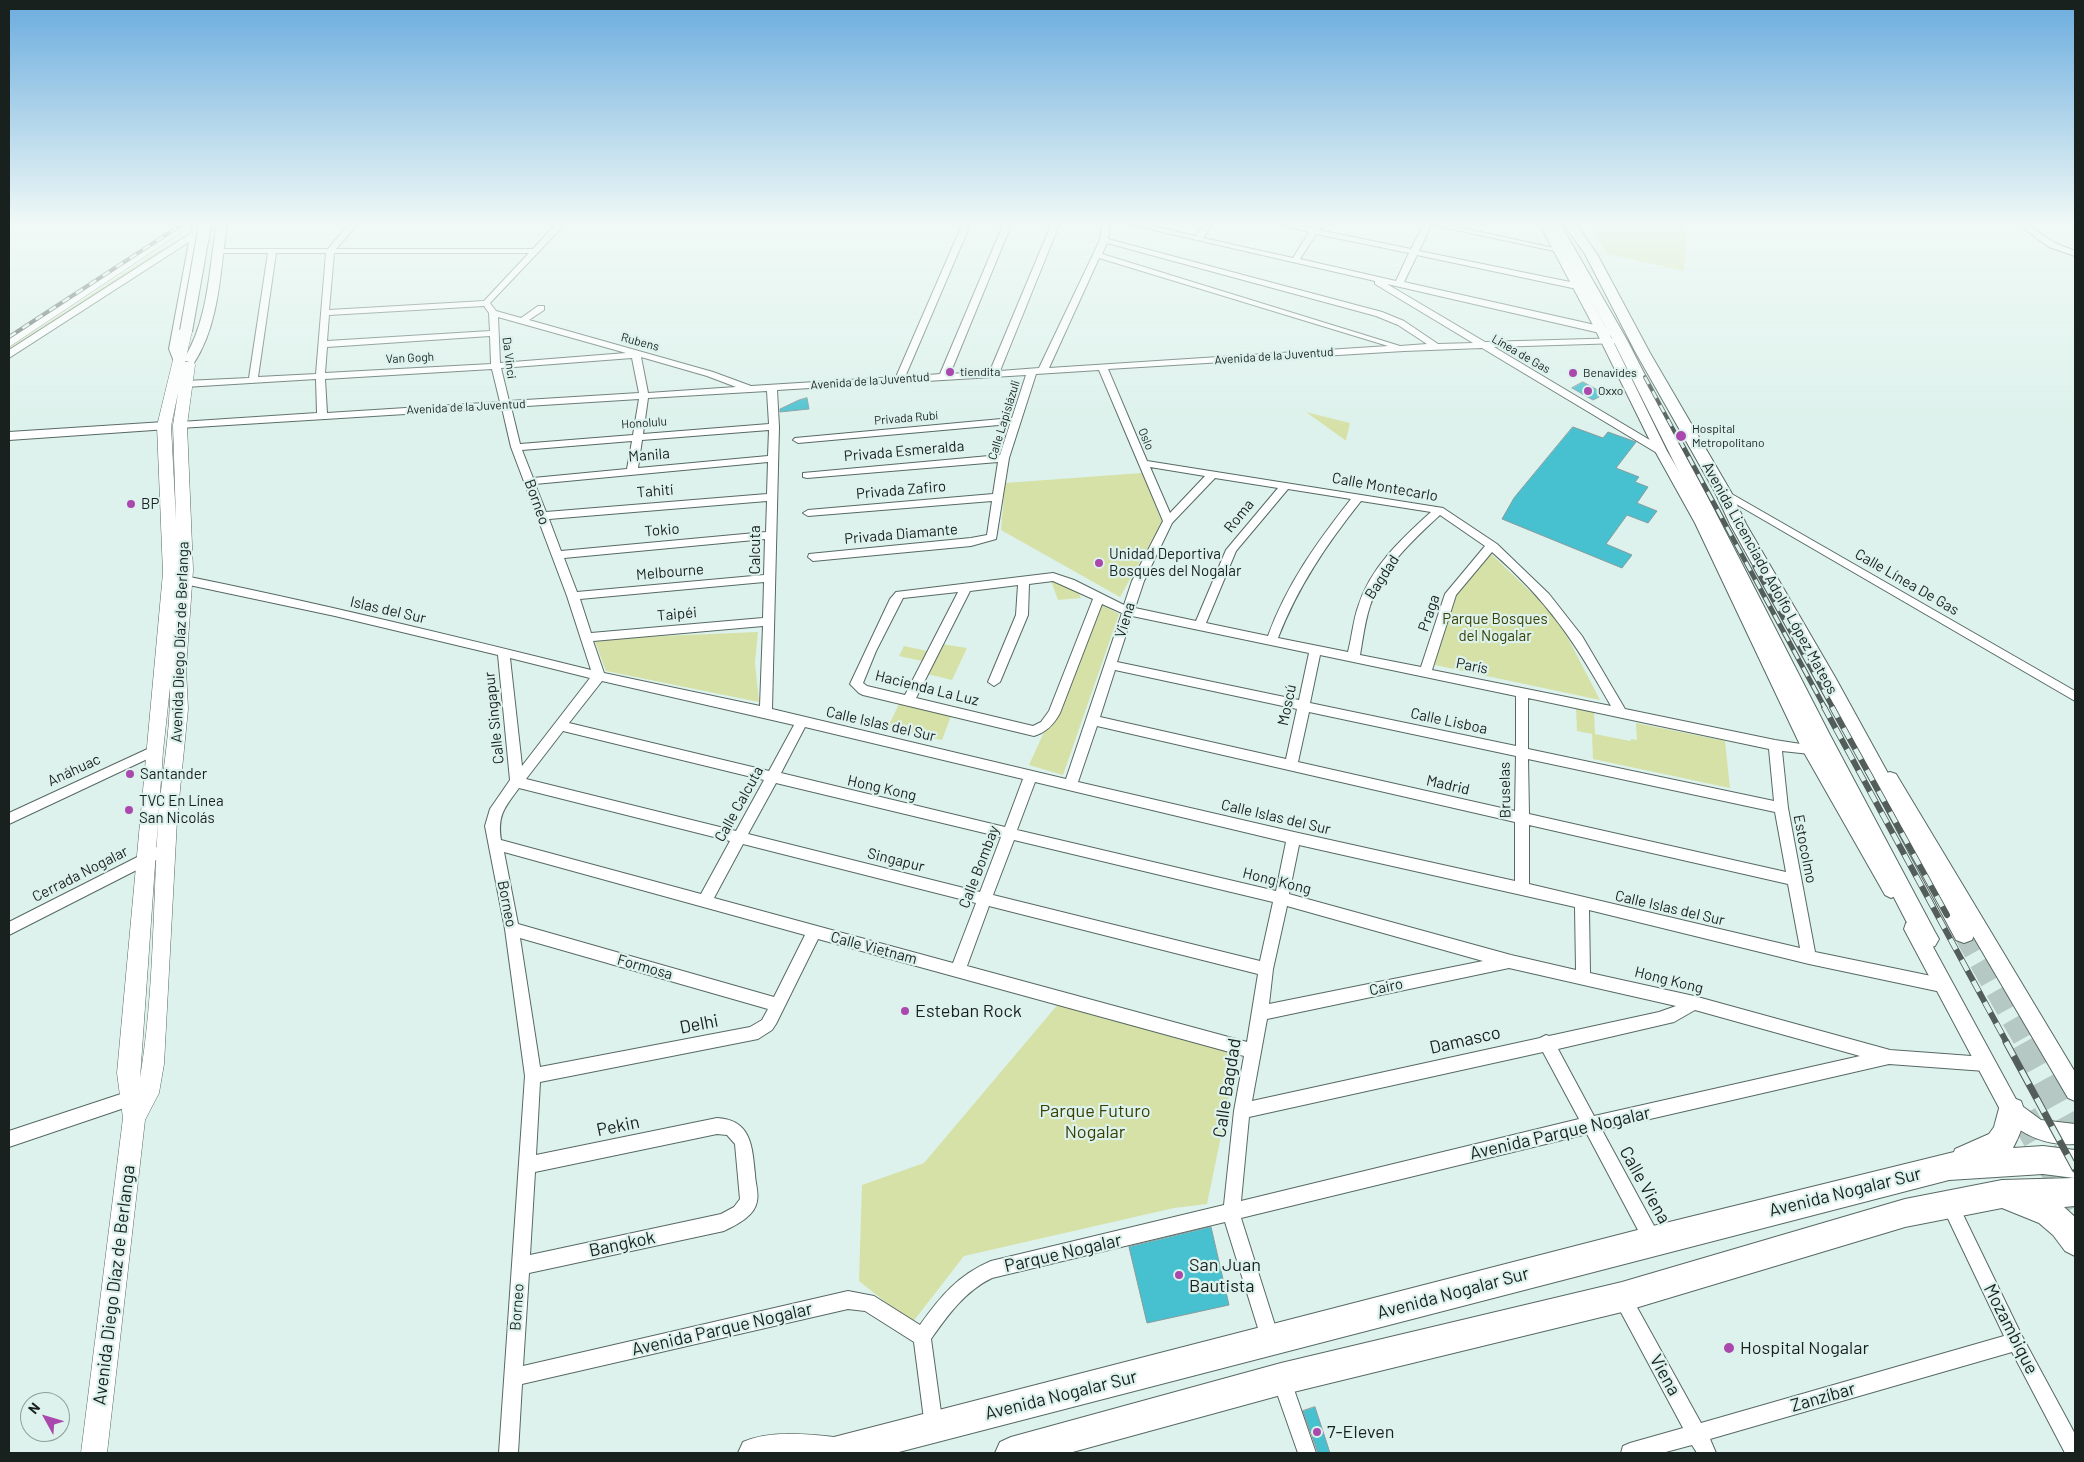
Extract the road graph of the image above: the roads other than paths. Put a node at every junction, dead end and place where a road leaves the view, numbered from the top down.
1 (85, 293) edge
2 (88, 293) edge
3 (102, 293) edge
4 (186, 293) edge
5 (194, 293) edge
6 (199, 293) edge
7 (210, 293) edge
8 (266, 293) edge
9 (327, 293) edge
10 (495, 293) edge
11 (937, 293) edge
12 (979, 293) edge
13 (1027, 293) edge
14 (1079, 293) edge
15 (1223, 293) edge
16 (1302, 293) edge
17 (1397, 293) edge
18 (1440, 293) edge
19 (1587, 293) edge
20 (1612, 293) edge
21 (486, 303) junction
22 (541, 308) dead end
23 (326, 313) junction
24 (493, 313) junction
25 (523, 321) junction
26 (191, 331) junction
27 (493, 333) junction
28 (1609, 336) junction
29 (9, 344) edge
30 (324, 344) junction
31 (1483, 346) junction
32 (1404, 348) junction
33 (1438, 348) junction
34 (9, 355) edge
35 (636, 355) junction
36 (185, 360) junction
37 (496, 366) junction
38 (1102, 367) junction
39 (1032, 370) junction
40 (1043, 370) junction
41 (994, 372) junction
42 (320, 376) junction
43 (944, 376) junction
44 (253, 380) junction
45 (899, 380) junction
46 (185, 384) junction
47 (772, 388) junction
48 (751, 389) junction
49 (644, 396) junction
50 (504, 405) junction
51 (322, 416) junction
52 (1016, 421) junction
53 (180, 425) junction
54 (164, 426) junction
55 (774, 427) junction
56 (9, 436) edge
57 (637, 436) junction
58 (798, 440) dead end
59 (516, 446) junction
60 (1661, 450) junction
61 (1004, 458) junction
62 (772, 459) junction
63 (1143, 463) junction
64 (632, 472) junction
65 (1212, 474) junction
66 (807, 475) dead end
67 (530, 482) junction
68 (1286, 485) junction
69 (1723, 492) junction
70 (771, 497) junction
71 (996, 497) junction
72 (1359, 497) junction
73 (1438, 510) junction
74 (808, 513) dead end
75 (542, 516) junction
76 (1168, 521) junction
77 (770, 535) junction
78 (992, 537) joint
79 (1491, 546) junction
80 (558, 555) junction
81 (813, 557) dead end
82 (770, 578) junction
83 (177, 579) junction
84 (1024, 582) junction
85 (966, 587) junction
86 (573, 596) junction
87 (1099, 598) junction
88 (1128, 611) junction
89 (770, 621) junction
90 (1199, 627) junction
91 (587, 637) junction
92 (1271, 642) junction
93 (503, 651) junction
94 (1316, 651) junction
95 (1353, 658) junction
96 (1112, 665) junction
97 (1425, 673) junction
98 (163, 674) junction
99 (599, 676) junction
100 (1825, 677) junction
101 (994, 682) dead end
102 (1789, 688) junction
103 (1522, 692) junction
104 (2075, 697) edge
105 (908, 701) junction
106 (1303, 707) junction
107 (179, 710) junction
108 (766, 712) junction
109 (1620, 712) junction
110 (1793, 714) joint
111 (1094, 720) junction
112 (802, 722) junction
113 (560, 726) junction
114 (1815, 742) junction
115 (1775, 745) junction
116 (154, 751) junction
117 (1520, 752) junction
118 (1291, 766) junction
119 (174, 771) junction
120 (1031, 776) junction
121 (771, 778) junction
122 (518, 782) junction
123 (1071, 784) junction
124 (1781, 808) junction
125 (9, 819) edge
126 (1522, 819) junction
127 (1009, 835) junction
128 (739, 837) junction
129 (1294, 838) junction
130 (495, 844) junction
131 (167, 848) junction
132 (146, 858) junction
133 (1795, 880) junction
134 (144, 881) junction
135 (1522, 888) junction
136 (1281, 898) junction
137 (984, 899) junction
138 (704, 902) junction
139 (1582, 904) junction
140 (9, 928) edge
141 (512, 929) junction
142 (814, 932) junction
143 (1964, 933) tunnel mouth
144 (1927, 940) dead end
145 (139, 942) junction
146 (161, 951) junction
147 (1809, 957) junction
148 (1511, 962) junction
149 (1266, 969) junction
150 (958, 970) junction
151 (1583, 977) junction
152 (1946, 986) junction
153 (159, 993) junction
154 (1694, 1003) junction
155 (778, 1005) junction
156 (1260, 1013) junction
157 (1546, 1042) junction
158 (1253, 1051) junction
159 (1890, 1057) junction
160 (1985, 1064) junction
161 (128, 1073) junction
162 (533, 1076) junction
163 (2075, 1091) edge
164 (138, 1103) junction
165 (2011, 1110) junction
166 (1242, 1111) junction
167 (1589, 1125) junction
168 (2075, 1134) edge
169 (9, 1139) edge
170 (2075, 1164) edge
171 (528, 1165) junction
172 (1948, 1166) junction
173 (2075, 1192) edge
174 (2002, 1194) junction
175 (1949, 1204) junction
176 (1231, 1214) junction
177 (724, 1222) joint
178 (1653, 1240) junction
179 (2075, 1241) edge
180 (520, 1266) junction
181 (1622, 1297) junction
182 (922, 1337) junction
183 (1271, 1341) junction
184 (2016, 1342) junction
185 (513, 1377) junction
186 (1281, 1378) junction
187 (934, 1427) junction
188 (1697, 1434) junction
189 (94, 1453) edge
190 (508, 1453) edge
191 (754, 1453) edge
192 (835, 1453) edge
193 (1011, 1453) edge
194 (1307, 1453) edge
195 (1630, 1453) edge
196 (1707, 1453) edge
197 (2074, 1453) edge

1 - 29 main road
2 - 29 street
3 - 34 street
4 - 36 street
5 - 26 main road, Avenida Diego Díaz de Berlanga, bridge
6 - 26 main road, Avenida Diego Díaz de Berlanga
7 - 36 street
8 - 44 street
9 - 23 street
10 - 21 street
11 - 45 street
12 - 43 street
13 - 41 street
14 - 40 street
15 - 32 street
16 - 33 street
17 - 31 street, Línea de Gas
18 - 28 street
19 - 28 main road, Avenida Licenciado Adolfo López Mateos
20 - 69 main road, Avenida Licenciado Adolfo López Mateos
21 - 23 street
21 - 24 street
22 - 25 street
23 - 30 street
24 - 25 street, Rubens
24 - 27 street, Da Vinci
25 - 35 street, Rubens
26 - 36 main road, Avenida Diego Díaz de Berlanga
27 - 30 street
27 - 37 street, Da Vinci
28 - 31 street, Avenida de la Juventud
28 - 60 street
28 - 102 main road, Avenida Licenciado Adolfo López Mateos
30 - 42 street
31 - 33 street, Avenida de la Juventud
31 - 60 street, Línea de Gas
32 - 33 street, Avenida de la Juventud
32 - 38 street, Avenida de la Juventud
35 - 37 street, Van Gogh
35 - 48 street, Rubens
35 - 49 street
36 - 46 main road, Avenida Diego Díaz de Berlanga
36 - 54 main road, Avenida Diego Díaz de Berlanga
37 - 42 street, Van Gogh
37 - 50 street, Da Vinci
38 - 40 street, Avenida de la Juventud
38 - 63 street, Oslo
39 - 40 street, Avenida de la Juventud
39 - 41 street, Avenida de la Juventud
39 - 52 street, Calle Lapislázuli
41 - 43 street, Avenida de la Juventud
42 - 44 street, Van Gogh
42 - 51 street
43 - 45 street, Avenida de la Juventud
44 - 46 street, Van Gogh
45 - 47 street, Avenida de la Juventud
46 - 53 main road, Avenida Diego Díaz de Berlanga
47 - 48 street, Avenida de la Juventud
47 - 55 street, Calcuta
48 - 49 street, Avenida de la Juventud
49 - 50 street, Avenida de la Juventud
49 - 57 street
50 - 51 street, Avenida de la Juventud
50 - 59 street, Borneo
51 - 53 street, Avenida de la Juventud
52 - 58 street, Privada Rubí
52 - 61 street, Calle Lapislázuli
53 - 83 main road, Avenida Diego Díaz de Berlanga
54 - 56 street
54 - 83 main road, Avenida Diego Díaz de Berlanga
55 - 57 street, Honolulu
55 - 62 street, Calcuta
57 - 59 street, Honolulu
57 - 64 street
59 - 67 street, Borneo
60 - 102 street
61 - 66 street, Privada Esmeralda
61 - 71 street, Calle Lapislázuli
62 - 64 street, Manila
62 - 70 street, Calcuta
63 - 65 street, Calle Montecarlo
63 - 76 street, Oslo
64 - 67 street, Manila
65 - 68 street, Calle Montecarlo
65 - 76 street, Viena
67 - 75 street, Borneo
68 - 72 street, Calle Montecarlo
68 - 90 street, Roma
69 - 100 main road, Avenida Licenciado Adolfo López Mateos
69 - 104 street, Calle Línea De Gas
70 - 75 street, Tahití
70 - 77 street, Calcuta
71 - 74 street, Privada Zafiro
71 - 78 street, Calle Lapislázuli
72 - 73 street, Calle Montecarlo
72 - 92 street
73 - 79 street, Calle Montecarlo
73 - 95 street, Bagdad
75 - 80 street, Borneo
76 - 88 street, Viena
77 - 80 street, Tokio
77 - 82 street, Calcuta
78 - 81 street, Privada Diamante
79 - 97 street, Praga
79 - 109 street, Calle Montecarlo
80 - 86 street, Borneo
82 - 86 street, Melbourne
82 - 89 street, Calcuta
83 - 93 street, Islas del Sur
83 - 98 main road, Avenida Diego Díaz de Berlanga
83 - 107 main road, Avenida Diego Díaz de Berlanga
84 - 85 street, Hacienda La Luz
84 - 87 street, Hacienda La Luz
84 - 101 street, Hacienda La Luz
85 - 105 street
85 - 105 street, Hacienda La Luz
86 - 91 street, Borneo
87 - 88 street, Hacienda La Luz
87 - 105 street, Hacienda La Luz
88 - 90 street, París
88 - 96 street, Viena
89 - 91 street, Taipéi
89 - 108 street, Calcuta
90 - 92 street, París
91 - 99 street, Borneo
92 - 94 street, París
93 - 99 street, Islas del Sur
93 - 122 street, Calle Singapur
94 - 95 street, París
94 - 106 street, Moscú
95 - 97 street, París
96 - 106 street, Calle Lisboa
96 - 111 street, Viena
97 - 103 street, París
98 - 107 main road
98 - 116 main road, Avenida Diego Díaz de Berlanga
99 - 108 street, Calle Islas del Sur
99 - 113 street, Borneo
100 - 143 main road, Avenida Licenciado Adolfo López Mateos
100 - 163 street
102 - 110 street
102 - 114 main road, Avenida Licenciado Adolfo López Mateos
103 - 109 street, París
103 - 117 street, Bruselas
106 - 117 street, Calle Lisboa
106 - 118 street, Moscú
107 - 119 main road, Avenida Diego Díaz de Berlanga
108 - 112 street, Calle Islas del Sur
109 - 115 street, París
110 - 114 main road
111 - 118 street, Madrid
111 - 123 street, Viena
112 - 120 street, Calle Islas del Sur
112 - 121 street, Calle Calcuta
113 - 121 street, Hong Kong
113 - 122 street, Borneo
114 - 115 street, París
114 - 144 main road, Avenida Licenciado Adolfo López Mateos
114 - 152 street
115 - 124 street, Estocolmo
116 - 119 main road
116 - 125 street, Anáhuac
116 - 132 main road, Avenida Diego Díaz de Berlanga
117 - 124 street, Calle Lisboa
117 - 126 street, Bruselas
118 - 126 street, Madrid
119 - 131 main road, Avenida Diego Díaz de Berlanga
120 - 123 street, Calle Islas del Sur
120 - 127 street, Calle Bombay
121 - 127 street, Hong Kong
121 - 128 street, Calle Calcuta
122 - 128 street, Singapur
122 - 130 street, Borneo
123 - 129 street, Calle Islas del Sur
124 - 133 street, Estocolmo
126 - 133 street, Madrid
126 - 135 street, Bruselas
127 - 136 street, Hong Kong
127 - 137 street, Calle Bombay
128 - 137 street, Singapur
128 - 138 street, Calle Calcuta
129 - 135 street, Calle Islas del Sur
129 - 136 street, Calle Bagdad
130 - 138 street, Calle Vietnam
130 - 141 street, Borneo
131 - 132 street, Cerrada Nogalar
131 - 146 main road, Avenida Diego Díaz de Berlanga
132 - 134 main road, Avenida Diego Díaz de Berlanga
132 - 140 street, Cerrada Nogalar
133 - 147 street, Estocolmo
134 - 145 main road, Avenida Diego Díaz de Berlanga
134 - 146 main road
135 - 139 street, Calle Islas del Sur
136 - 148 street, Hong Kong
136 - 149 street, Calle Bagdad
137 - 149 street, Singapur
137 - 150 street, Calle Bombay
138 - 142 street, Calle Vietnam
139 - 147 street, Calle Islas del Sur
139 - 151 street
141 - 155 street, Formosa
141 - 162 street, Borneo
142 - 150 street, Calle Vietnam
142 - 155 street, Delhi
145 - 146 main road
145 - 161 main road, Avenida Diego Díaz de Berlanga
146 - 153 main road, Avenida Diego Díaz de Berlanga
147 - 152 street, Calle Islas del Sur
148 - 151 street, Hong Kong
148 - 156 street, Cairo
149 - 156 street, Calle Bagdad
150 - 158 street, Calle Vietnam
151 - 154 street, Hong Kong
152 - 160 street
153 - 161 main road
153 - 164 main road, Avenida Diego Díaz de Berlanga
154 - 157 street, Damasco
154 - 159 street, Hong Kong
155 - 162 street, Delhi
156 - 158 street, Calle Bagdad
157 - 166 street, Damasco
157 - 167 street, Calle Viena
158 - 166 street, Calle Bagdad
159 - 160 street, Hong Kong
159 - 167 street, Avenida Parque Nogalar
160 - 165 street
161 - 164 main road, Avenida Diego Díaz de Berlanga
162 - 171 street, Borneo
164 - 169 street
164 - 189 main road, Avenida Diego Díaz de Berlanga
165 - 168 street
165 - 172 highway
166 - 176 street, Calle Bagdad
167 - 176 street, Avenida Parque Nogalar
167 - 178 street, Calle Viena
170 - 172 highway, Avenida Nogalar Sur
171 - 177 street, Pekin
171 - 180 street, Borneo
172 - 178 highway, Avenida Nogalar Sur
173 - 174 highway
174 - 175 highway
174 - 179 highway
175 - 181 highway
175 - 184 street, Mozambique
176 - 182 street, Parque Nogalar
176 - 183 street, Calle Bagdad
177 - 180 street, Bangkok
178 - 183 highway, Avenida Nogalar Sur
180 - 185 street, Borneo
181 - 186 highway
181 - 188 street, Viena
182 - 185 street, Avenida Parque Nogalar
182 - 187 street
183 - 187 highway, Avenida Nogalar Sur
184 - 188 street, Zanzíbar
184 - 197 street, Mozambique
185 - 190 street, Borneo
186 - 193 highway
186 - 194 street
187 - 192 highway, Avenida Nogalar Sur
188 - 195 street, Zanzíbar
188 - 196 street, Viena
191 - 192 highway, Avenida Nogalar Sur

